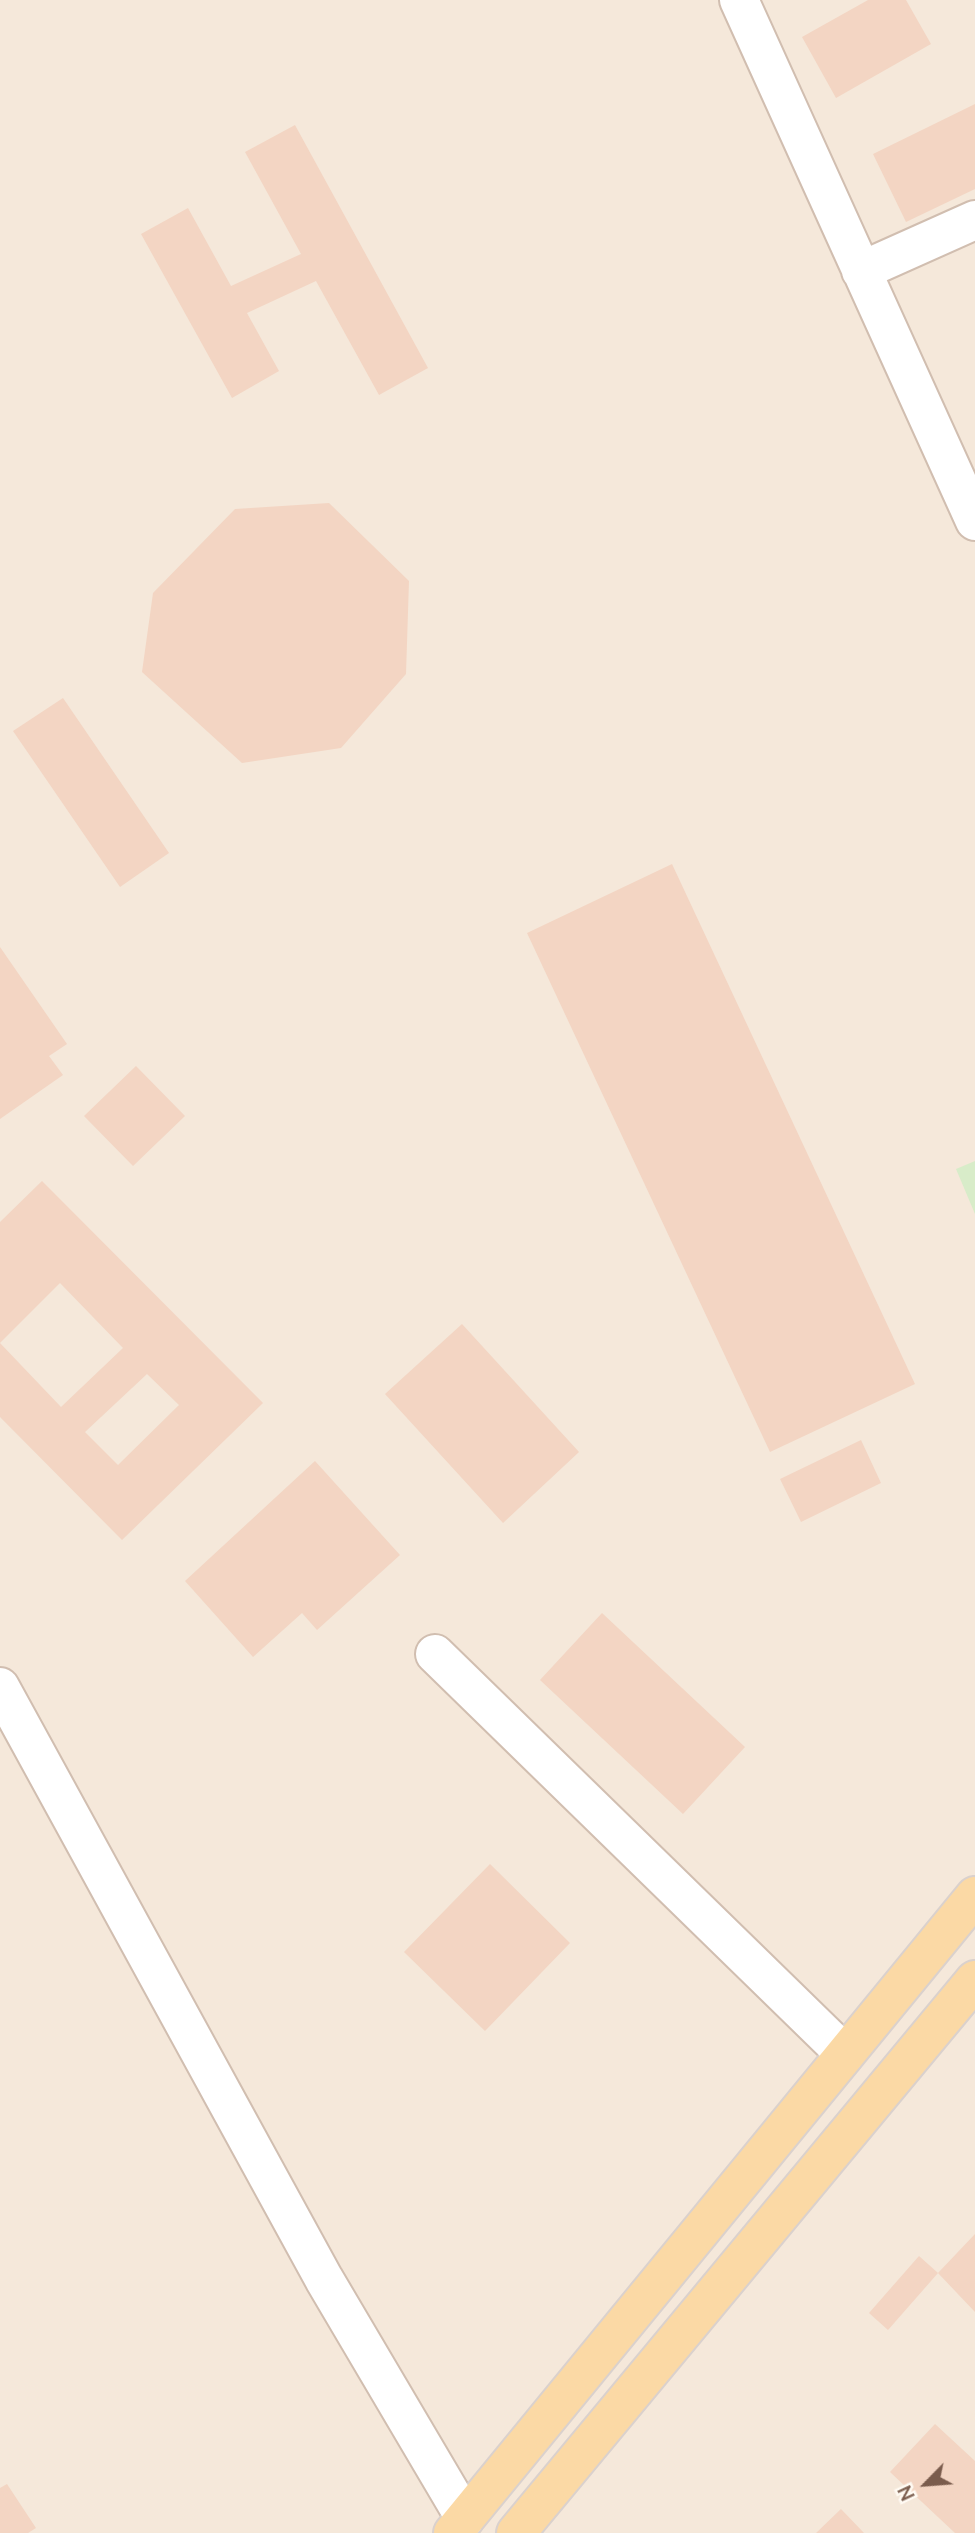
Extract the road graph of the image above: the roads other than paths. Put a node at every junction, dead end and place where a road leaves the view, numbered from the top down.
1 (739, 0) edge
2 (975, 220) edge
3 (862, 271) junction
4 (975, 520) edge
5 (435, 1654) dead end
6 (0, 1687) edge
7 (975, 1896) edge
8 (975, 1980) edge
9 (845, 2054) junction
10 (459, 2525) edge
11 (516, 2533) edge

1 - 3 street
2 - 3 street
3 - 4 street
5 - 9 street
6 - 10 street
7 - 9 main road
8 - 11 main road
9 - 10 main road

